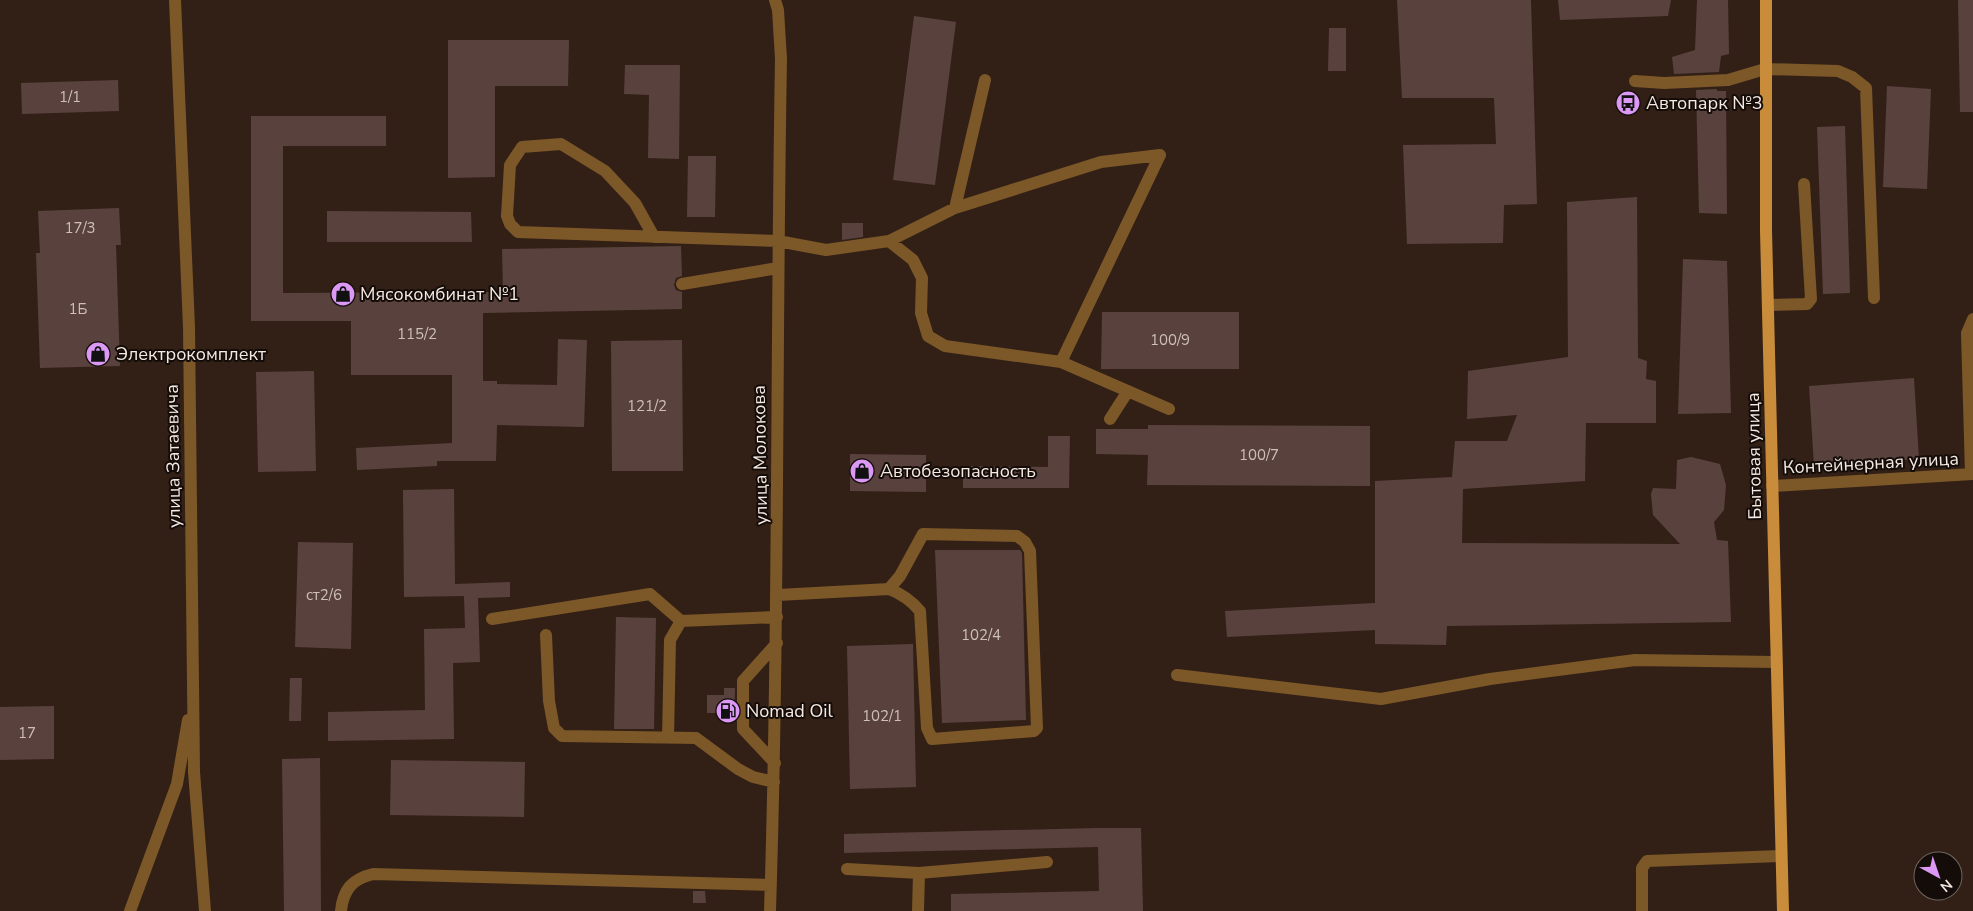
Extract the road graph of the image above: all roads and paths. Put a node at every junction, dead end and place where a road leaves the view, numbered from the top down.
1 (175, 0) edge
2 (775, 0) edge
3 (1766, 0) edge
4 (1765, 69) junction
5 (984, 80) dead end
6 (1635, 81) dead end
7 (1804, 184) dead end
8 (955, 208) junction
9 (654, 237) junction
10 (778, 241) junction
11 (889, 241) junction
12 (778, 268) junction
13 (682, 284) dead end
14 (1874, 298) dead end
15 (1768, 305) junction
16 (1973, 319) edge
17 (1061, 362) junction
18 (1128, 391) junction
19 (1169, 409) dead end
20 (1971, 413) edge
21 (1110, 419) dead end
22 (1972, 474) edge
23 (1772, 486) junction
24 (889, 589) junction
25 (778, 595) junction
26 (777, 617) junction
27 (492, 619) dead end
28 (681, 621) junction
29 (546, 635) dead end
30 (777, 643) junction
31 (1776, 662) junction
32 (1177, 675) dead end
33 (194, 683) junction
34 (668, 738) junction
35 (775, 763) junction
36 (774, 782) junction
37 (1781, 856) junction
38 (1047, 862) dead end
39 (847, 868) dead end
40 (919, 873) junction
41 (771, 885) junction
42 (130, 911) edge
43 (205, 911) edge
44 (341, 911) edge
45 (770, 911) edge
46 (918, 911) edge
47 (1642, 911) edge
48 (1783, 911) edge

1 - 33 street, улица Затаевича
2 - 10 street, улица Молокова
3 - 4 main road, Бытовая улица
4 - 6 street
4 - 14 street
4 - 15 main road, Бытовая улица
5 - 8 street
7 - 15 street
8 - 11 street
8 - 17 street
9 - 9 street
9 - 10 street
10 - 11 street
10 - 12 street, улица Молокова
11 - 17 street
12 - 13 street
12 - 25 street, улица Молокова
15 - 23 main road, Бытовая улица
16 - 20 street
17 - 18 street
18 - 19 street
18 - 21 street
20 - 22 street
22 - 23 street, Контейнерная улица
23 - 31 main road, Бытовая улица
24 - 24 street
24 - 25 street
25 - 26 street, улица Молокова
26 - 28 street
26 - 30 street, улица Молокова
27 - 28 street
28 - 34 street
29 - 34 street
30 - 35 street, улица Молокова
30 - 35 street
31 - 32 street
31 - 37 main road, Бытовая улица
33 - 42 street
33 - 43 street, улица Затаевича
34 - 36 street
35 - 36 street, улица Молокова
36 - 41 street, улица Молокова
37 - 47 street
37 - 48 main road, Бытовая улица
38 - 40 street
39 - 40 street
40 - 46 street
41 - 44 street
41 - 45 street, улица Молокова

